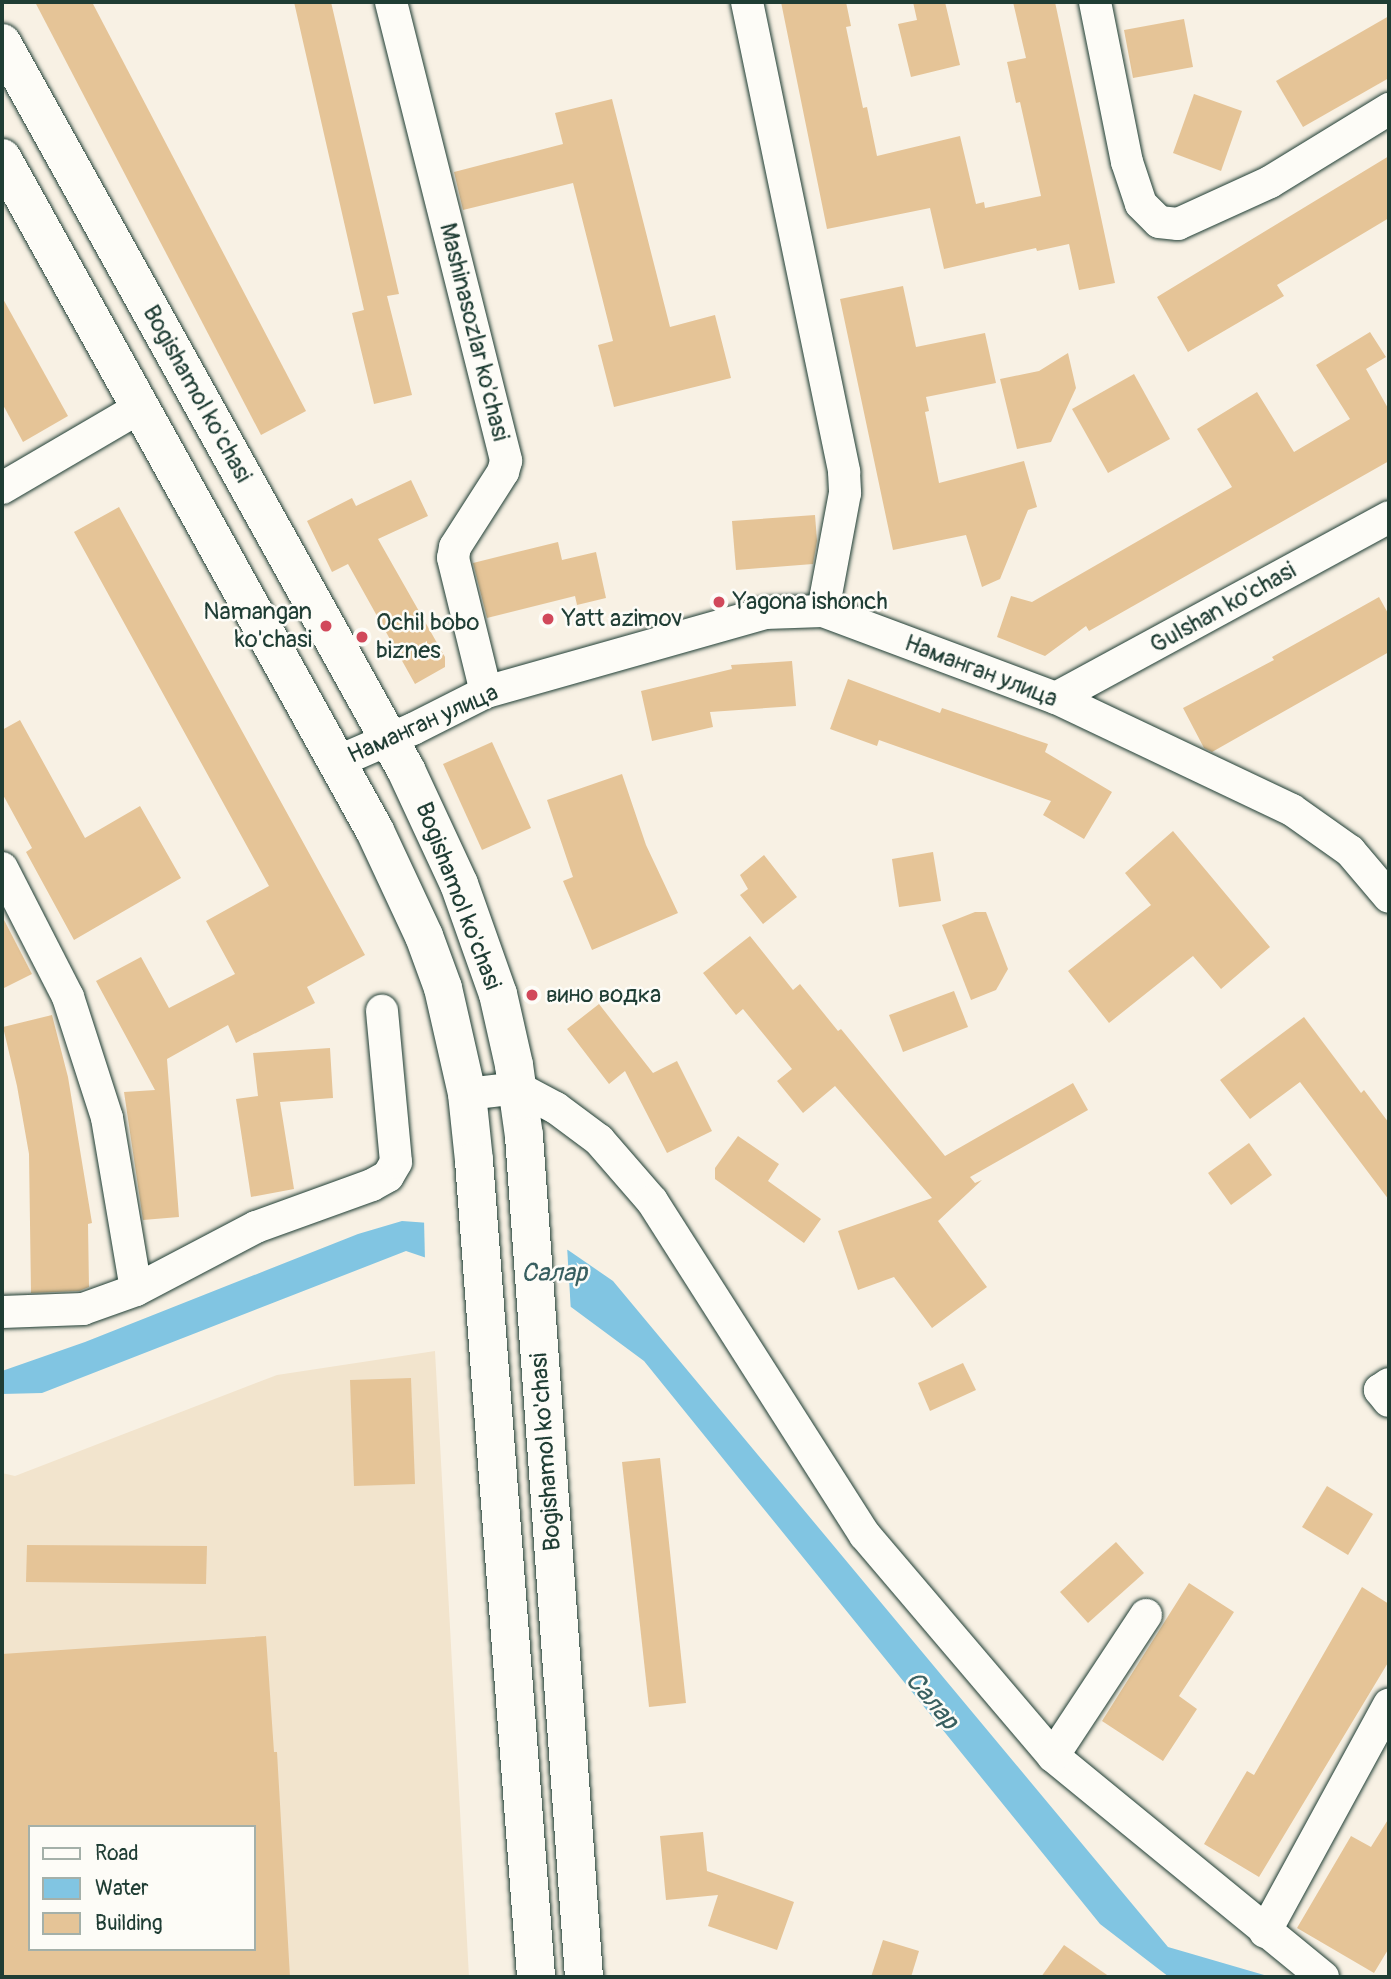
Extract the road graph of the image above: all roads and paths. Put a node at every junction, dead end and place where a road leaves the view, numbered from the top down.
1 (391, 2) edge
2 (747, 2) edge
3 (1094, 2) edge
4 (2, 44) edge
5 (1389, 109) edge
6 (2, 158) edge
7 (139, 408) junction
8 (2, 488) edge
9 (1389, 517) edge
10 (823, 611) junction
11 (486, 692) junction
12 (1056, 698) junction
13 (390, 739) junction
14 (337, 762) junction
15 (2, 868) edge
16 (1389, 897) edge
17 (383, 1011) dead end
18 (518, 1088) junction
19 (467, 1094) junction
20 (136, 1290) junction
21 (2, 1312) edge
22 (1389, 1384) edge
23 (1389, 1401) edge
24 (1146, 1615) dead end
25 (1389, 1705) edge
26 (1053, 1756) junction
27 (1265, 1932) junction
28 (536, 1977) edge
29 (584, 1977) edge
30 (1323, 1977) edge

1 - 11 street, Mashinasozlar ko'chasi
2 - 10 street
3 - 5 street
4 - 13 main road, Bogishamol ko'chasi
6 - 7 main road, Bogishamol ko'chasi
7 - 8 street
7 - 14 main road, Bogishamol ko'chasi
9 - 12 street, Gulshan ko'chasi
10 - 11 street, Наманган улица
10 - 12 street, Наманган улица
11 - 13 street, Наманган улица
12 - 16 street, Наманган улица
13 - 14 street, Наманган улица
13 - 18 main road, Bogishamol ko'chasi
14 - 19 main road, Bogishamol ko'chasi
15 - 20 street
17 - 20 street
18 - 19 street
18 - 26 street
18 - 29 main road, Bogishamol ko'chasi
19 - 28 main road, Bogishamol ko'chasi
20 - 21 street
22 - 23 street
24 - 26 street
25 - 27 street
26 - 27 street
27 - 30 street

